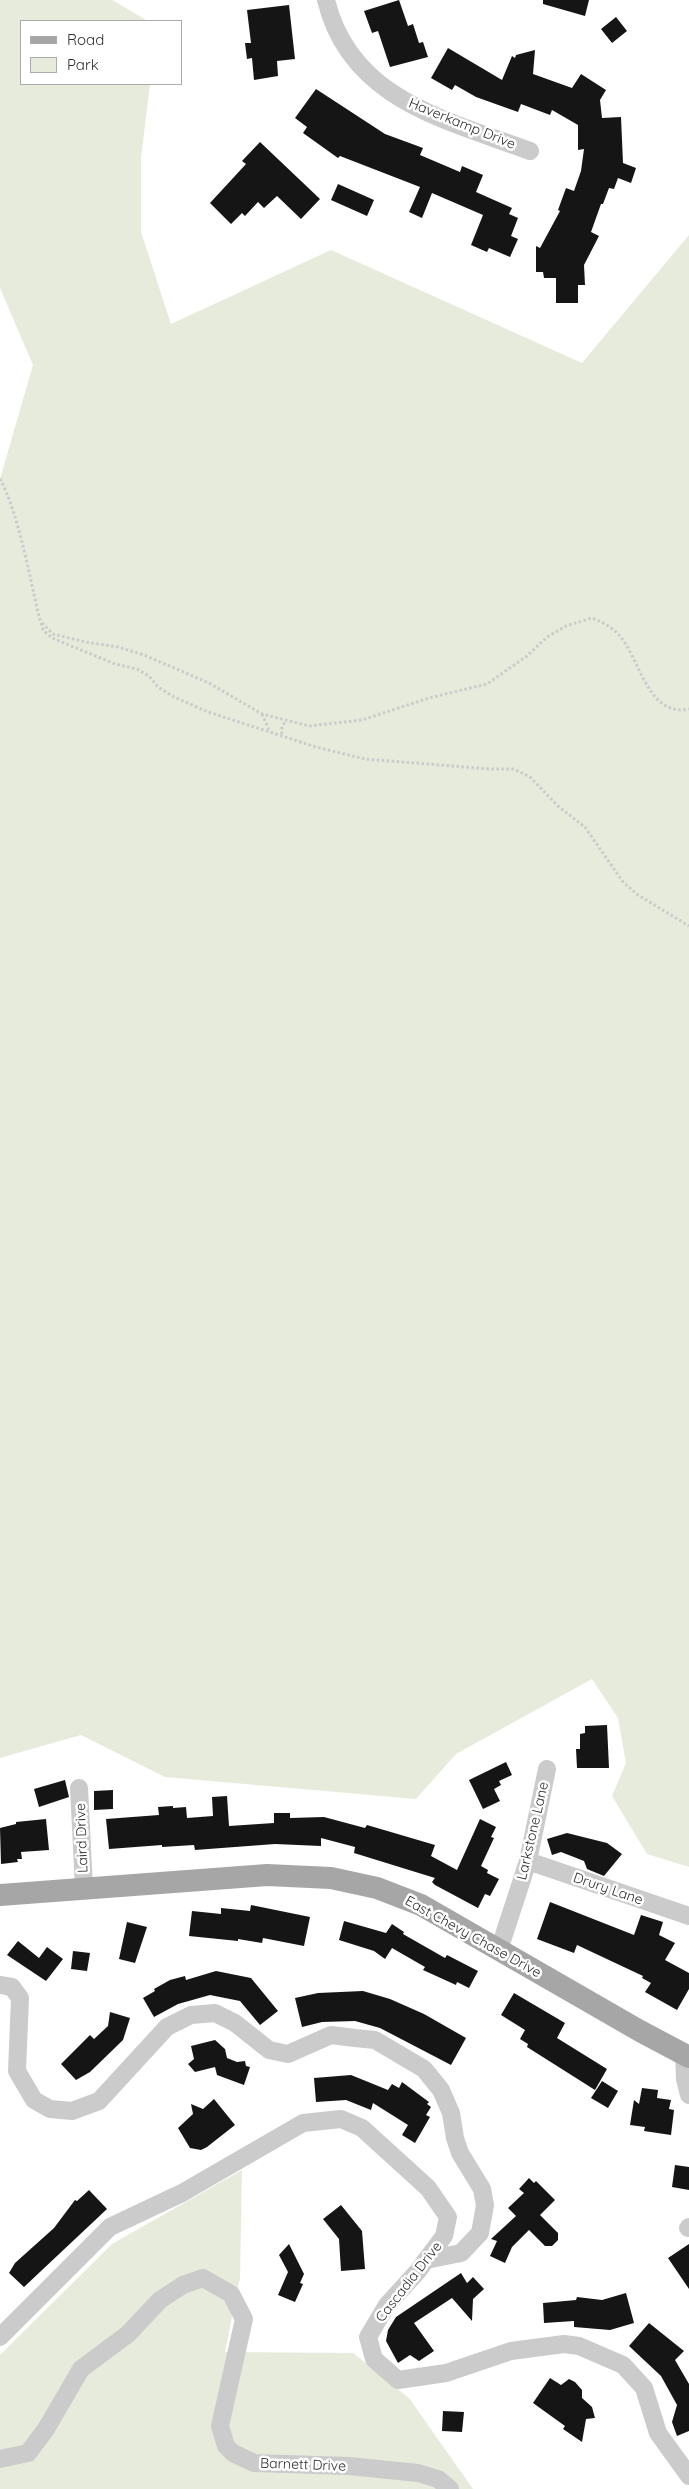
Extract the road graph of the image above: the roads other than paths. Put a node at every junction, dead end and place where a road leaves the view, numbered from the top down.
1 (326, 0) edge
2 (530, 151) dead end
3 (547, 1769) dead end
4 (79, 1788) dead end
5 (528, 1862) junction
6 (84, 1887) junction
7 (0, 1895) edge
8 (689, 1916) edge
9 (499, 1950) junction
10 (0, 1984) edge
11 (687, 2056) edge
12 (689, 2095) edge
13 (426, 2260) junction
14 (0, 2337) edge
15 (0, 2459) edge
16 (689, 2476) edge
17 (450, 2489) edge

1 - 2 street, Haverkamp Drive
3 - 5 street, Larkstone Lane
4 - 6 street, Laird Drive
5 - 8 street, Drury Lane
5 - 9 street, Larkstone Lane
6 - 7 main road, East Chevy Chase Drive
6 - 9 main road, East Chevy Chase Drive
9 - 11 main road, East Chevy Chase Drive
10 - 13 street
11 - 12 street
13 - 14 street, Cascadia Drive
13 - 16 street, Cascadia Drive
15 - 17 street, Barnett Drive

